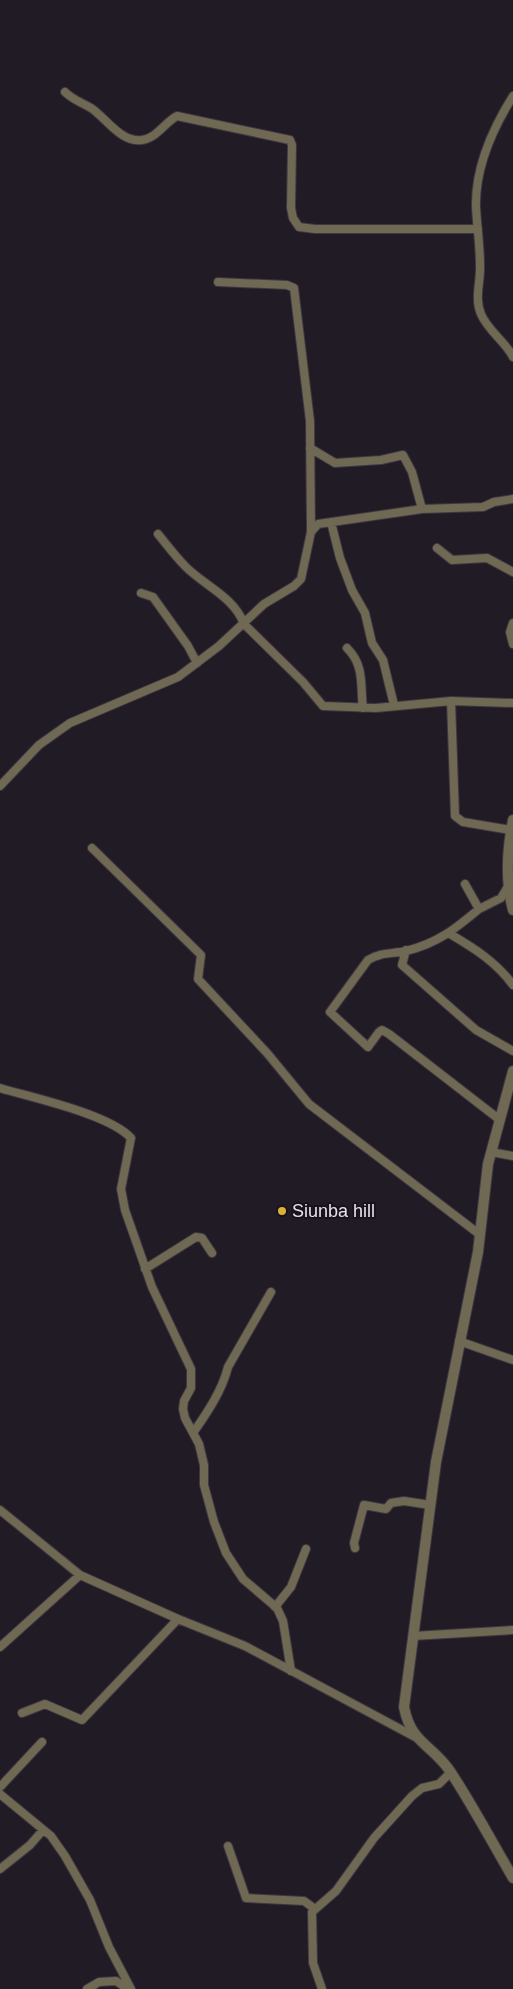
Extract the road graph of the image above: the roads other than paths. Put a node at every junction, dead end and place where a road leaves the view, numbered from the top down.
1 (65, 92) dead end
2 (513, 96) edge
3 (478, 229) junction
4 (218, 282) dead end
5 (513, 357) edge
6 (310, 448) junction
7 (513, 499) edge
8 (422, 509) junction
9 (331, 522) junction
10 (311, 532) junction
11 (158, 534) dead end
12 (437, 548) dead end
13 (513, 572) edge
14 (141, 593) dead end
15 (244, 624) junction
16 (513, 624) edge
17 (513, 644) edge
18 (347, 648) dead end
19 (197, 663) junction
20 (451, 701) junction
21 (513, 703) edge
22 (394, 705) junction
23 (363, 708) junction
24 (0, 786) edge
25 (512, 824) edge
26 (92, 848) dead end
27 (465, 884) dead end
28 (507, 888) junction
29 (479, 908) junction
30 (513, 910) edge
31 (450, 934) junction
32 (406, 950) junction
33 (513, 985) edge
34 (513, 1051) edge
35 (513, 1071) edge
36 (0, 1088) edge
37 (500, 1120) junction
38 (491, 1152) junction
39 (513, 1156) edge
40 (479, 1234) junction
41 (212, 1253) dead end
42 (145, 1269) junction
43 (270, 1292) dead end
44 (459, 1341) junction
45 (513, 1360) edge
46 (193, 1433) junction
47 (430, 1505) junction
48 (0, 1510) edge
49 (4, 1518) edge
50 (355, 1548) dead end
51 (306, 1549) dead end
52 (80, 1575) junction
53 (275, 1607) junction
54 (178, 1619) junction
55 (513, 1630) edge
56 (413, 1636) junction
57 (0, 1647) edge
58 (291, 1671) junction
59 (22, 1713) dead end
60 (416, 1738) junction
61 (42, 1742) dead end
62 (451, 1772) junction
63 (0, 1787) edge
64 (0, 1794) edge
65 (43, 1830) junction
66 (228, 1846) dead end
67 (0, 1869) edge
68 (513, 1878) edge
69 (315, 1909) junction
70 (86, 1989) edge
71 (130, 1989) edge
72 (322, 1989) edge

1 - 3 street
2 - 3 street
3 - 5 street
4 - 6 street
6 - 8 street
6 - 10 street
7 - 8 street
8 - 9 street
9 - 10 street
9 - 22 street
10 - 15 street
11 - 15 street
12 - 13 street
14 - 19 street
15 - 19 street
15 - 23 street
16 - 17 street
18 - 23 street
19 - 24 street
20 - 21 street
20 - 22 street
20 - 25 street
22 - 23 street
25 - 28 street
26 - 40 street
27 - 29 street
28 - 29 street
28 - 30 street
29 - 31 street
31 - 32 street
31 - 33 street
32 - 34 street
32 - 37 street
35 - 37 street
36 - 42 street
37 - 38 street
38 - 39 street
38 - 40 street
40 - 44 street
41 - 42 street
42 - 46 street
43 - 46 street
44 - 45 street
44 - 47 street
46 - 53 street
47 - 50 street
47 - 56 street
48 - 49 street
49 - 52 street
51 - 53 street
52 - 54 street
52 - 57 street
53 - 58 street
54 - 58 street
54 - 59 street
55 - 56 street
56 - 60 street
58 - 60 street
60 - 62 street
61 - 63 street
62 - 68 street
62 - 69 street
64 - 65 street
65 - 67 street
65 - 71 street
66 - 69 street
69 - 72 street
70 - 71 street

